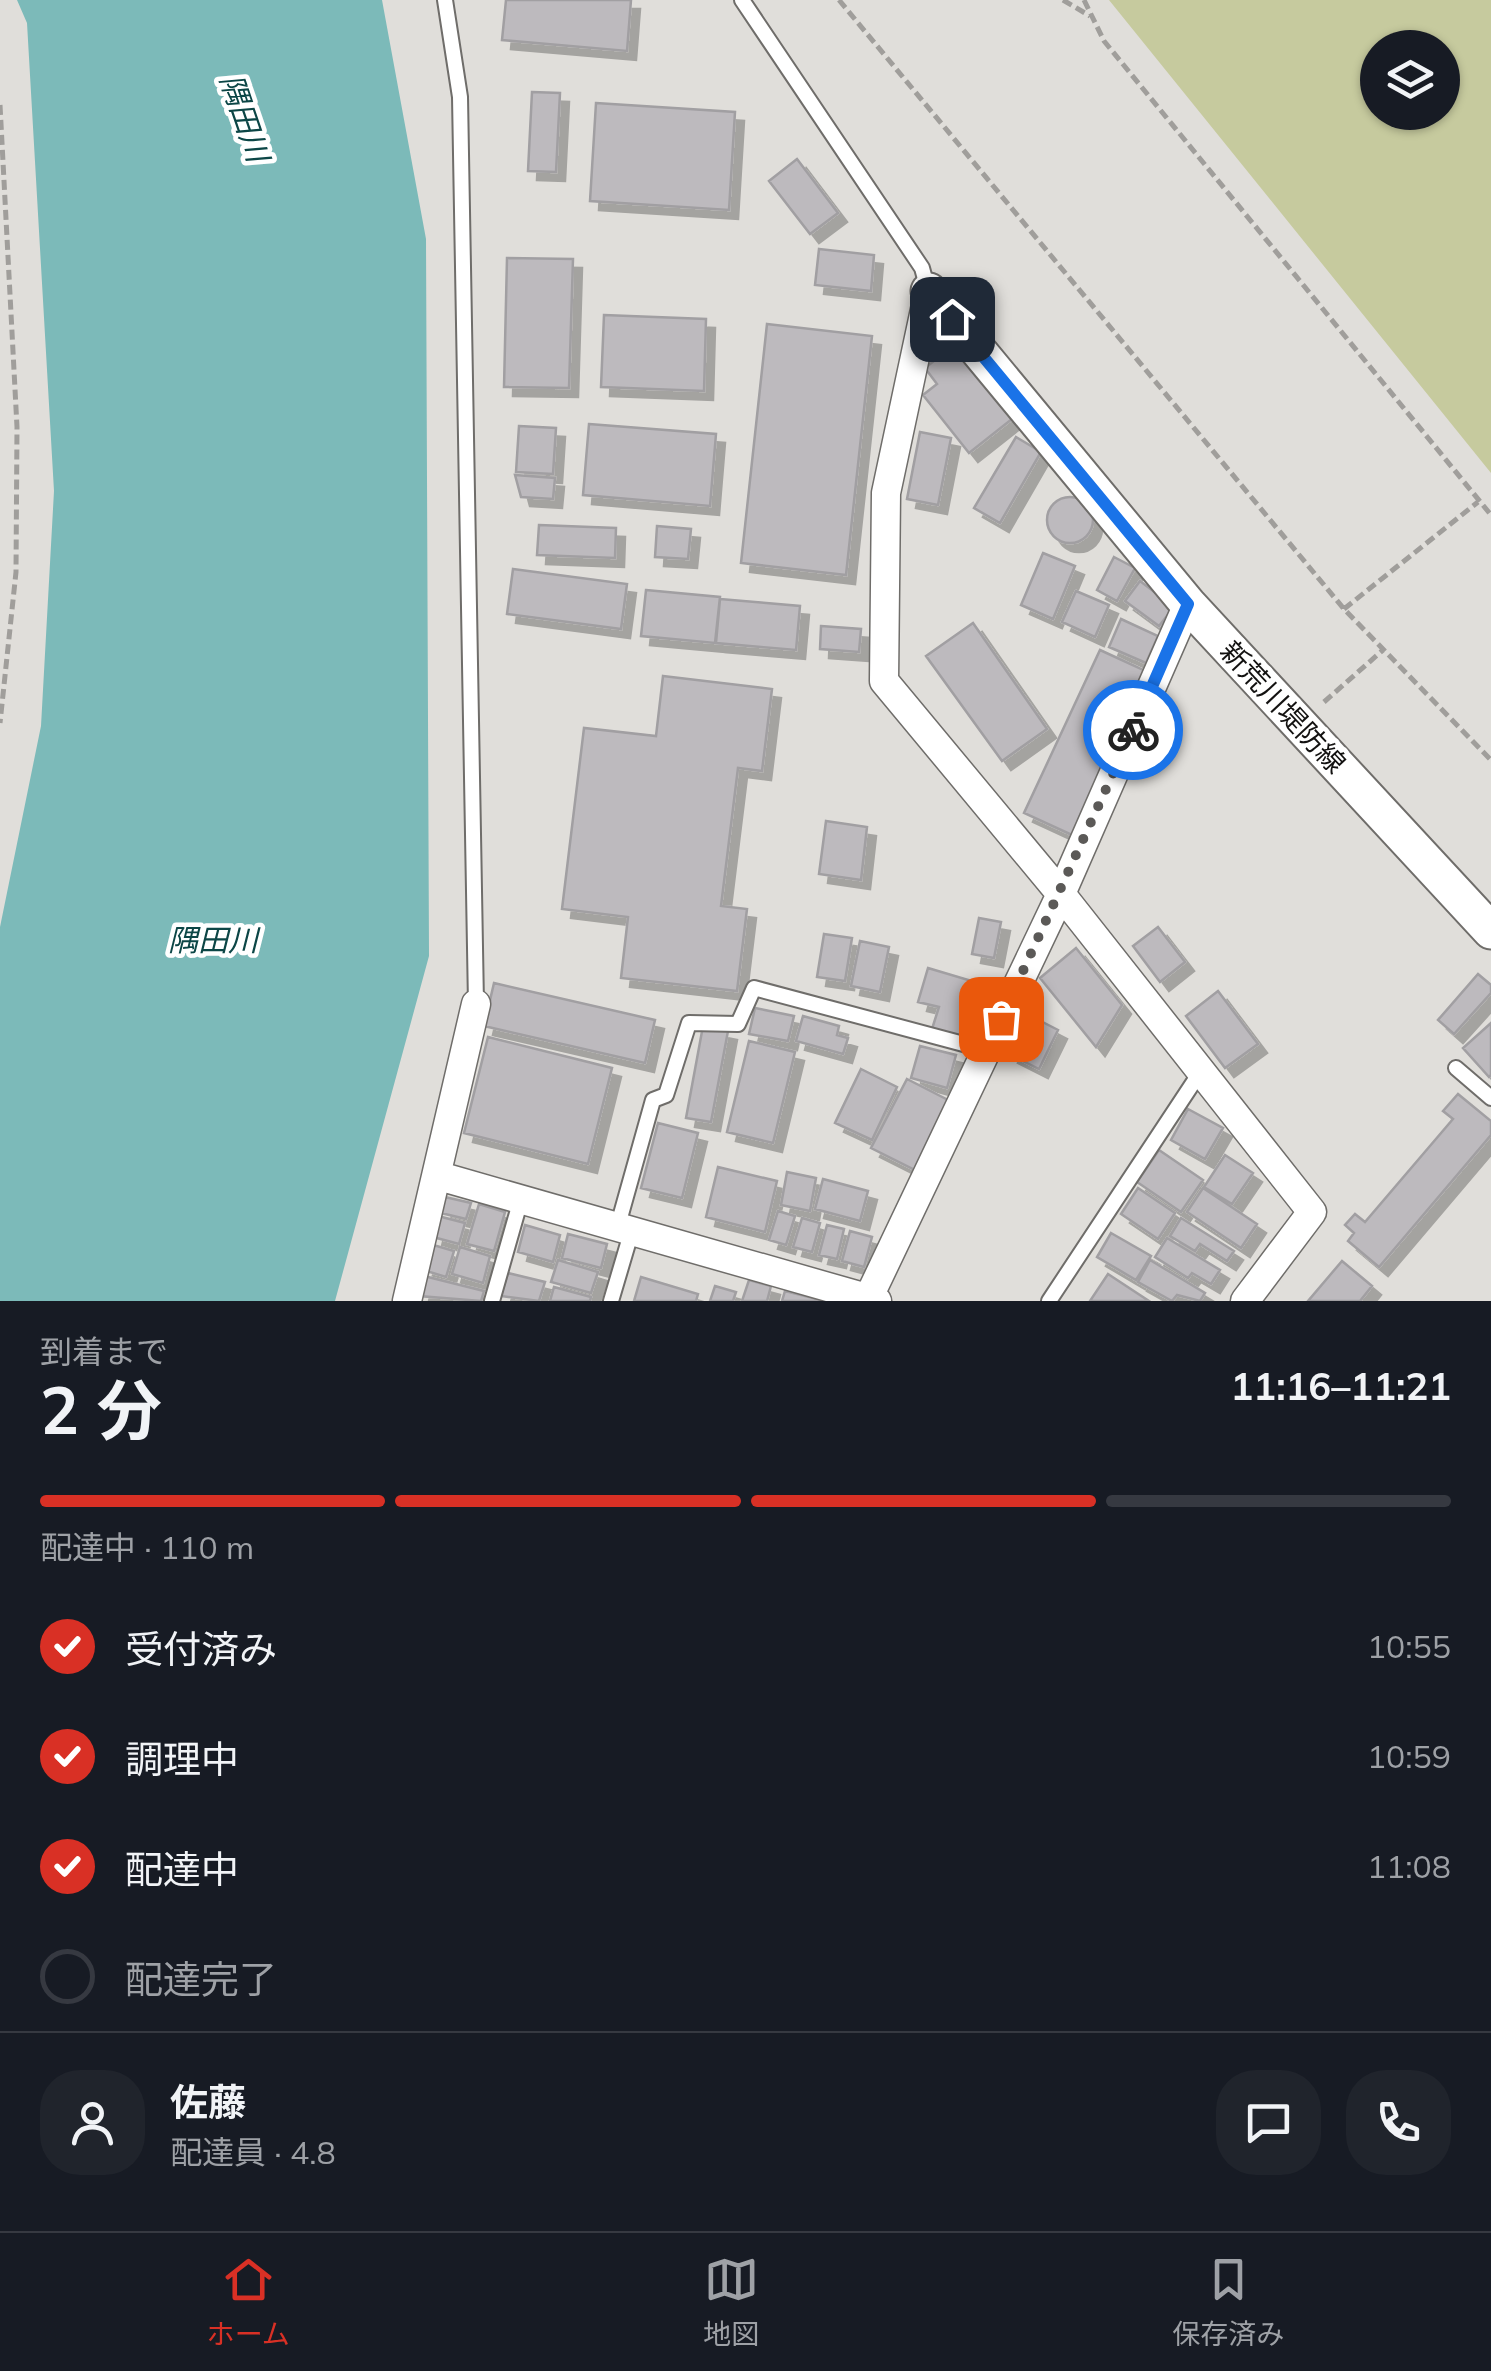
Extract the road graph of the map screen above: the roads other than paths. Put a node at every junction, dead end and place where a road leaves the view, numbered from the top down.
1 (446, 0) edge
2 (742, 0) edge
3 (929, 291) junction
4 (1188, 604) junction
5 (1060, 894) junction
6 (1491, 932) edge
7 (476, 1004) joint
8 (986, 1050) junction
9 (1456, 1068) dead end
10 (1200, 1071) junction
11 (1491, 1098) edge
12 (439, 1176) junction
13 (521, 1199) junction
14 (625, 1226) junction
15 (871, 1299) edge
16 (407, 1301) edge
17 (492, 1301) edge
18 (611, 1301) edge
19 (1049, 1301) edge
20 (1246, 1301) edge

1 - 7 lane
2 - 3 lane
3 - 4 street, 新荒川堤防線
3 - 5 street
4 - 5 street
4 - 6 street, 新荒川堤防線
5 - 8 street
5 - 10 street
7 - 12 street
8 - 14 lane
8 - 15 street
9 - 11 lane
10 - 19 lane
10 - 20 street
12 - 13 street
12 - 16 street
13 - 14 street
13 - 17 lane
14 - 15 street
14 - 18 lane

